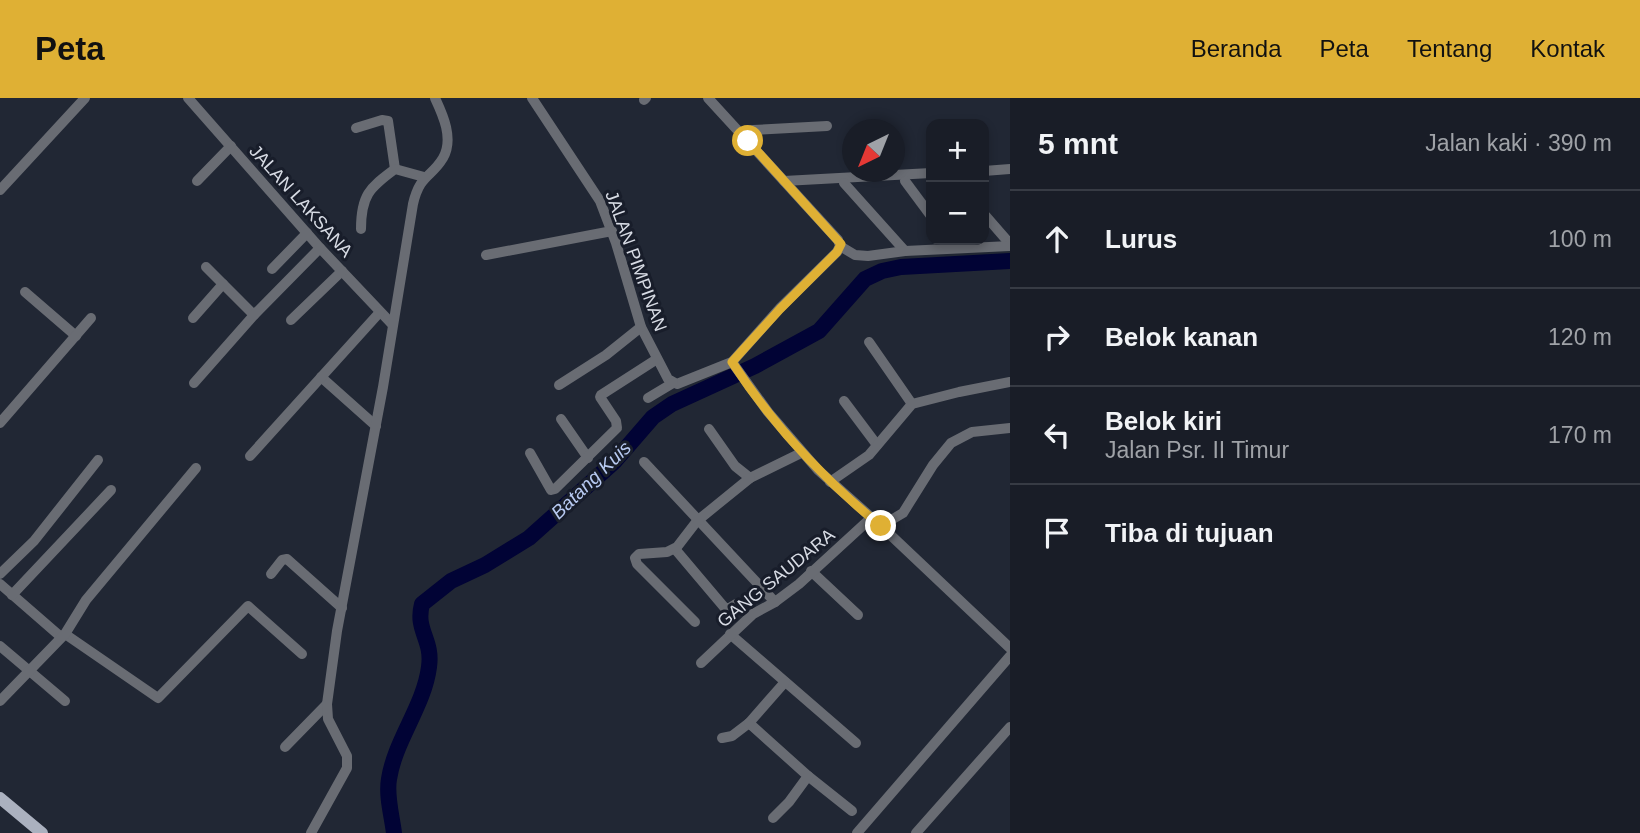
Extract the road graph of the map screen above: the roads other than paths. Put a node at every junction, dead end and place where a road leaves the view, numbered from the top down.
1 (85, 98) edge
2 (188, 98) edge
3 (435, 98) edge
4 (532, 98) edge
5 (708, 98) edge
6 (827, 126) dead end
7 (356, 128) dead end
8 (742, 135) junction
9 (231, 146) junction
10 (395, 170) junction
11 (989, 172) edge
12 (926, 173) edge
13 (1008, 175) edge
14 (424, 177) junction
15 (784, 180) junction
16 (197, 181) dead end
17 (905, 181) dead end
18 (844, 183) dead end
19 (0, 190) edge
20 (926, 209) edge
21 (989, 220) edge
22 (361, 229) dead end
23 (612, 231) junction
24 (307, 233) junction
25 (954, 245) edge
26 (1010, 245) edge
27 (840, 246) junction
28 (320, 248) junction
29 (958, 250) junction
30 (905, 251) junction
31 (486, 255) dead end
32 (206, 267) dead end
33 (272, 269) dead end
34 (342, 271) junction
35 (223, 284) junction
36 (25, 292) dead end
37 (380, 312) junction
38 (254, 315) junction
39 (91, 318) dead end
40 (193, 318) dead end
41 (291, 320) dead end
42 (392, 324) junction
43 (641, 327) junction
44 (76, 336) junction
45 (869, 342) dead end
46 (657, 359) junction
47 (733, 364) junction
48 (321, 377) junction
49 (1010, 382) edge
50 (194, 383) dead end
51 (673, 383) junction
52 (559, 385) dead end
53 (648, 398) dead end
54 (844, 401) dead end
55 (912, 404) junction
56 (561, 419) dead end
57 (0, 423) edge
58 (376, 426) junction
59 (1010, 428) edge
60 (709, 429) dead end
61 (877, 445) junction
62 (530, 453) dead end
63 (801, 453) junction
64 (250, 456) dead end
65 (588, 458) junction
66 (98, 460) dead end
67 (644, 463) dead end
68 (196, 468) dead end
69 (750, 478) junction
70 (830, 482) junction
71 (111, 490) dead end
72 (871, 518) junction
73 (697, 521) junction
74 (881, 526) junction
75 (674, 549) junction
76 (811, 571) junction
77 (0, 574) edge
78 (271, 574) dead end
79 (0, 584) edge
80 (12, 595) junction
81 (775, 603) junction
82 (736, 604) dead end
83 (342, 608) junction
84 (858, 615) dead end
85 (695, 622) dead end
86 (730, 634) junction
87 (63, 635) junction
88 (0, 646) edge
89 (1010, 648) edge
90 (302, 654) dead end
91 (1010, 656) edge
92 (701, 663) dead end
93 (28, 672) junction
94 (785, 682) junction
95 (0, 701) edge
96 (65, 701) dead end
97 (327, 704) junction
98 (750, 723) junction
99 (1010, 727) edge
100 (722, 738) dead end
101 (856, 743) dead end
102 (285, 747) dead end
103 (808, 776) junction
104 (0, 798) edge
105 (852, 811) dead end
106 (773, 818) dead end
107 (42, 833) edge
108 (311, 833) edge
109 (857, 833) edge
110 (916, 833) edge

1 - 19 street
2 - 9 street, JALAN LAKSANA
3 - 14 street
4 - 23 street, JALAN PIMPINAN
5 - 8 street
6 - 8 street
7 - 10 street
8 - 15 street
9 - 16 street
9 - 24 street, JALAN LAKSANA
10 - 14 street
10 - 22 street
11 - 13 street
12 - 15 street
14 - 42 street
15 - 27 street
17 - 20 street
18 - 30 street
21 - 26 street
23 - 31 street
23 - 43 street, JALAN PIMPINAN
24 - 28 street, JALAN LAKSANA
24 - 33 street
25 - 29 street
26 - 29 street
27 - 30 street
27 - 47 street
28 - 34 street, JALAN LAKSANA
28 - 38 street
29 - 30 street
32 - 35 street
34 - 37 street, JALAN LAKSANA
34 - 41 street
35 - 38 street
35 - 40 street
36 - 44 street
37 - 42 street, JALAN LAKSANA
37 - 48 street
38 - 50 street
39 - 44 street
42 - 58 street
43 - 46 street, JALAN PIMPINAN
43 - 52 street
44 - 57 street
45 - 55 street
46 - 51 street, JALAN PIMPINAN
46 - 65 street
47 - 51 street
47 - 63 street
48 - 58 street
48 - 64 street
49 - 55 street
51 - 53 street
54 - 61 street
55 - 61 street
56 - 65 street
58 - 83 street
59 - 74 street
60 - 69 street
61 - 70 street
62 - 65 street
63 - 69 street
63 - 70 street
66 - 77 street
67 - 73 street
68 - 87 street
69 - 73 street
70 - 72 street
71 - 80 street
72 - 74 street
72 - 76 street, GANG SAUDARA
73 - 75 street
73 - 81 street
74 - 89 street
75 - 82 street
75 - 85 street
76 - 81 street, GANG SAUDARA
76 - 84 street
78 - 83 street
79 - 80 street
80 - 87 street
81 - 86 street, GANG SAUDARA
83 - 97 street
86 - 92 street, GANG SAUDARA
86 - 94 street
87 - 90 street
87 - 93 street
88 - 93 street
91 - 109 street
93 - 95 street
93 - 96 street
94 - 98 street
94 - 101 street
97 - 102 street
97 - 108 street
98 - 100 street
98 - 103 street
99 - 110 street
103 - 105 street
103 - 106 street
104 - 107 main road

